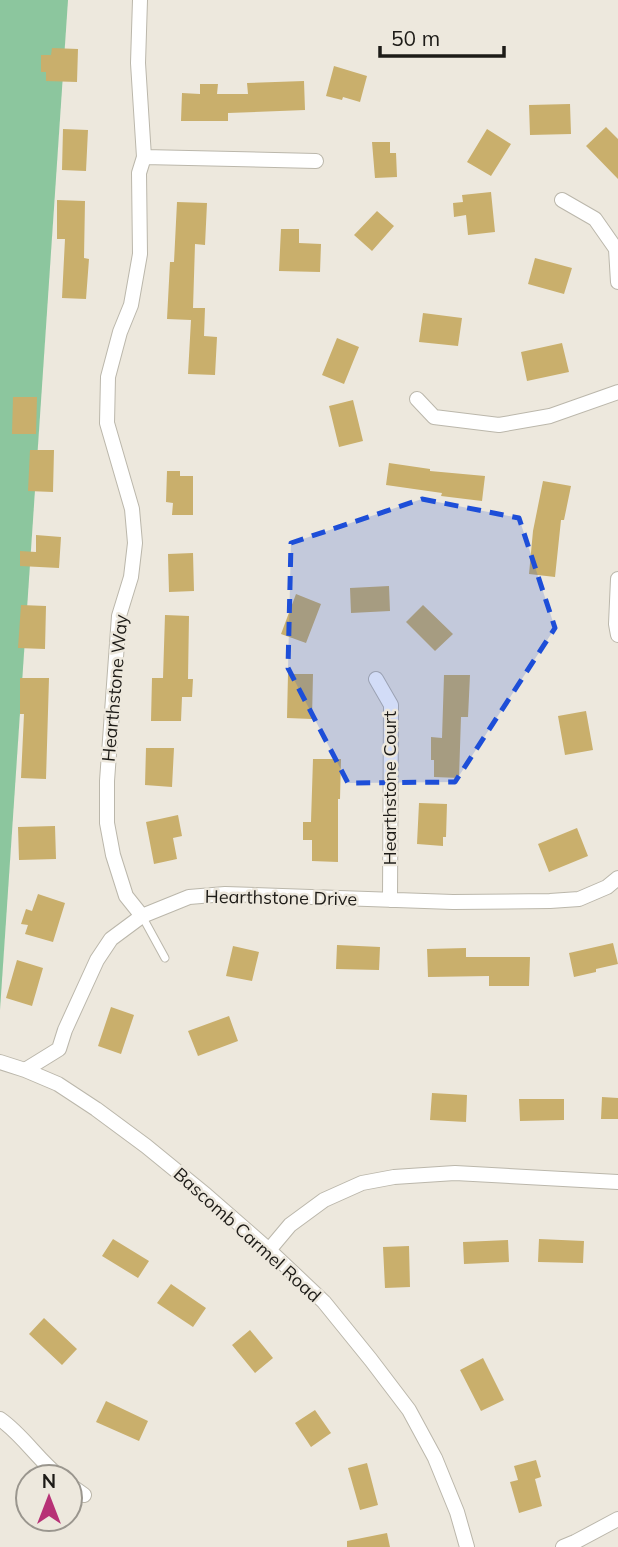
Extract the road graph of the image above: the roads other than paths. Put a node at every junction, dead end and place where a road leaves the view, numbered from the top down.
1 (140, 0) edge
2 (144, 157) junction
3 (316, 161) dead end
4 (562, 200) dead end
5 (618, 282) edge
6 (618, 391) edge
7 (416, 399) dead end
8 (618, 579) edge
9 (618, 635) edge
10 (376, 679) dead end
11 (618, 878) edge
12 (390, 900) junction
13 (142, 916) junction
14 (164, 958) dead end
15 (0, 1062) edge
16 (25, 1070) junction
17 (618, 1182) edge
18 (269, 1250) junction
19 (0, 1419) edge
20 (44, 1463) edge
21 (618, 1519) edge
22 (467, 1547) edge
23 (563, 1547) edge

1 - 2 street, Hearthstone Way
2 - 3 street
2 - 13 street, Hearthstone Way
4 - 5 street
6 - 7 street
8 - 9 street
10 - 12 street, Hearthstone Court
11 - 12 street, Hearthstone Drive
12 - 13 street, Hearthstone Drive
13 - 14 lane
13 - 16 street, Hearthstone Drive
15 - 16 street, Bascomb Carmel Road
16 - 18 street, Bascomb Carmel Road
17 - 18 street
18 - 22 street, Bascomb Carmel Road
19 - 20 street
21 - 23 street

